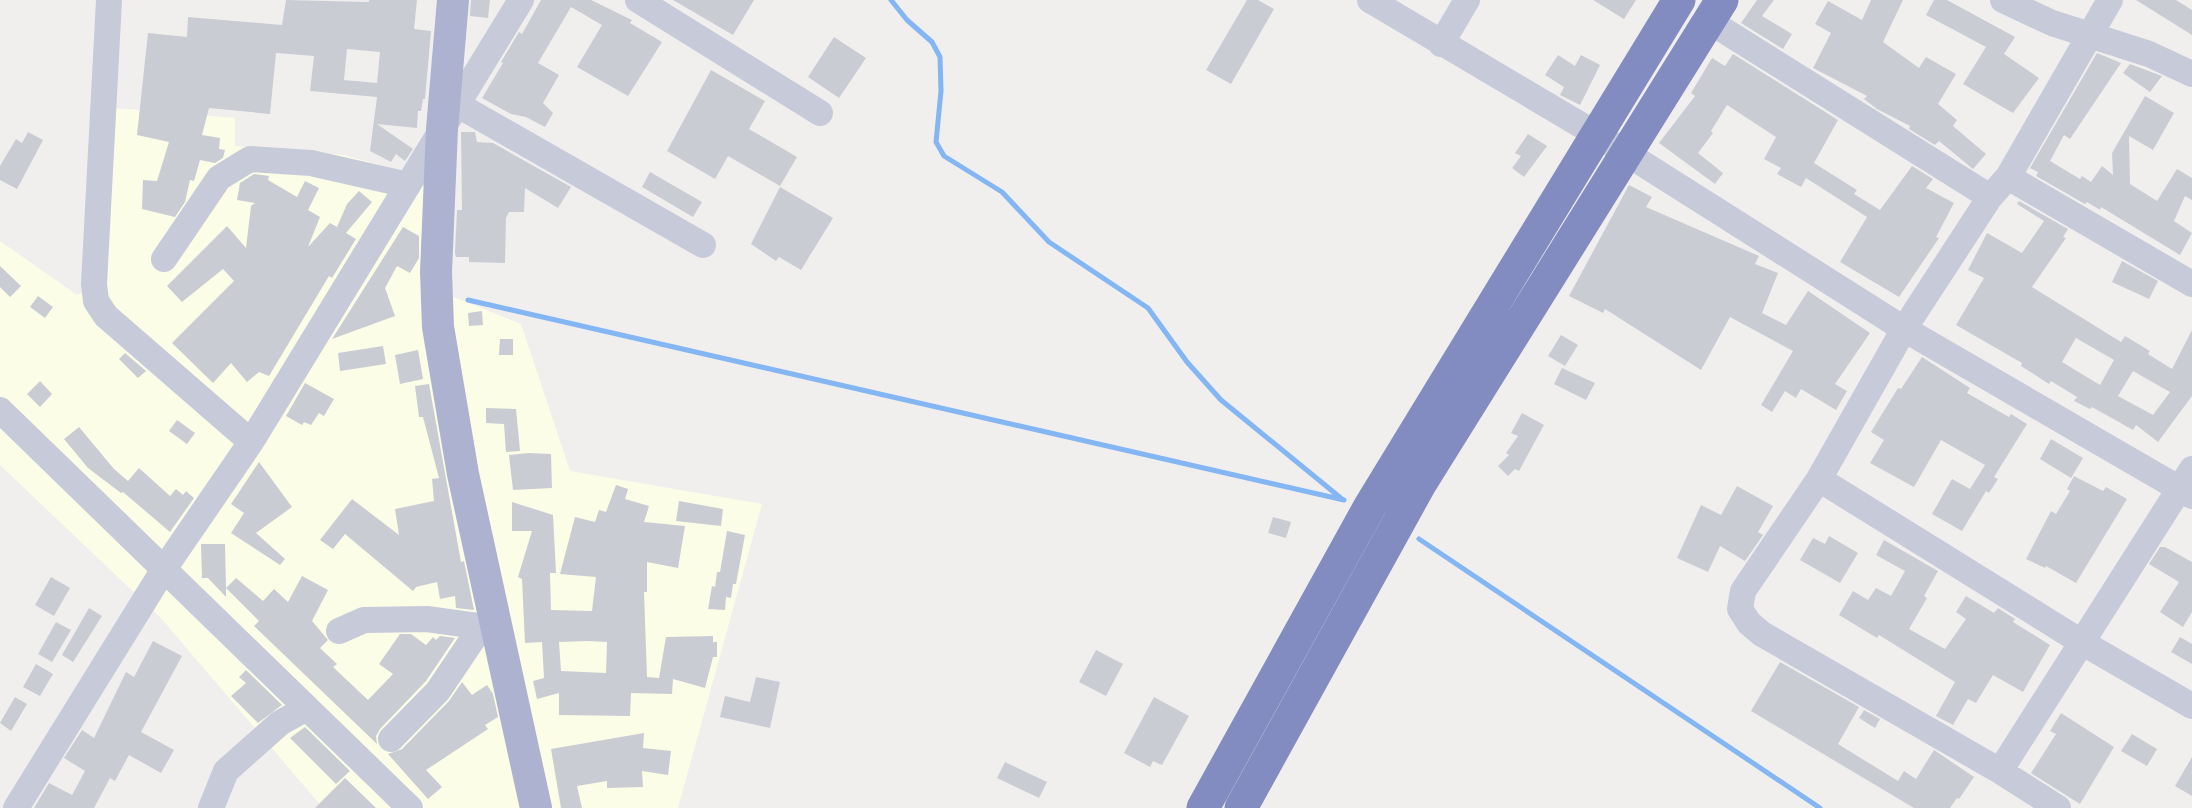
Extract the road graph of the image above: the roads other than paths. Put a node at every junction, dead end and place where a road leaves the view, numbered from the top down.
1 (109, 0) edge
2 (453, 0) edge
3 (521, 0) edge
4 (638, 0) edge
5 (1370, 0) edge
6 (1467, 0) edge
7 (1679, 0) edge
8 (2003, 0) edge
9 (2110, 0) edge
10 (1715, 10) edge
11 (2090, 36) junction
12 (1441, 44) junction
13 (2192, 74) edge
14 (820, 113) dead end
15 (450, 117) junction
16 (1596, 134) junction
17 (1626, 154) junction
18 (2008, 177) junction
19 (408, 184) junction
20 (1990, 196) junction
21 (703, 244) dead end
22 (164, 259) dead end
23 (2192, 284) edge
24 (1904, 329) junction
25 (0, 410) edge
26 (251, 442) junction
27 (1819, 479) junction
28 (2188, 485) edge
29 (164, 569) junction
30 (490, 628) junction
31 (339, 631) dead end
32 (2083, 643) junction
33 (2192, 706) edge
34 (307, 708) junction
35 (392, 739) dead end
36 (2000, 771) junction
37 (16, 808) edge
38 (211, 808) edge
39 (411, 808) edge
40 (536, 808) edge
41 (1203, 808) edge
42 (1241, 808) edge
43 (2058, 808) edge

1 - 26 street
2 - 15 main road
3 - 15 street
4 - 14 street
5 - 12 street
6 - 12 street
7 - 16 highway
8 - 11 street
9 - 11 street
10 - 17 highway
10 - 20 street
11 - 13 street
11 - 18 street
12 - 16 street
15 - 19 street
15 - 21 street
15 - 30 main road
16 - 17 street
16 - 41 highway
17 - 24 street
17 - 42 highway
18 - 20 street
18 - 23 street
19 - 22 street
19 - 26 street
20 - 24 street
24 - 27 street
24 - 28 street
25 - 29 street
26 - 29 street
27 - 32 street
27 - 36 street
28 - 32 street
29 - 34 street
29 - 37 street
30 - 31 street
30 - 35 street
30 - 40 main road
32 - 33 street
32 - 36 street
34 - 38 street
34 - 39 street
36 - 43 street

